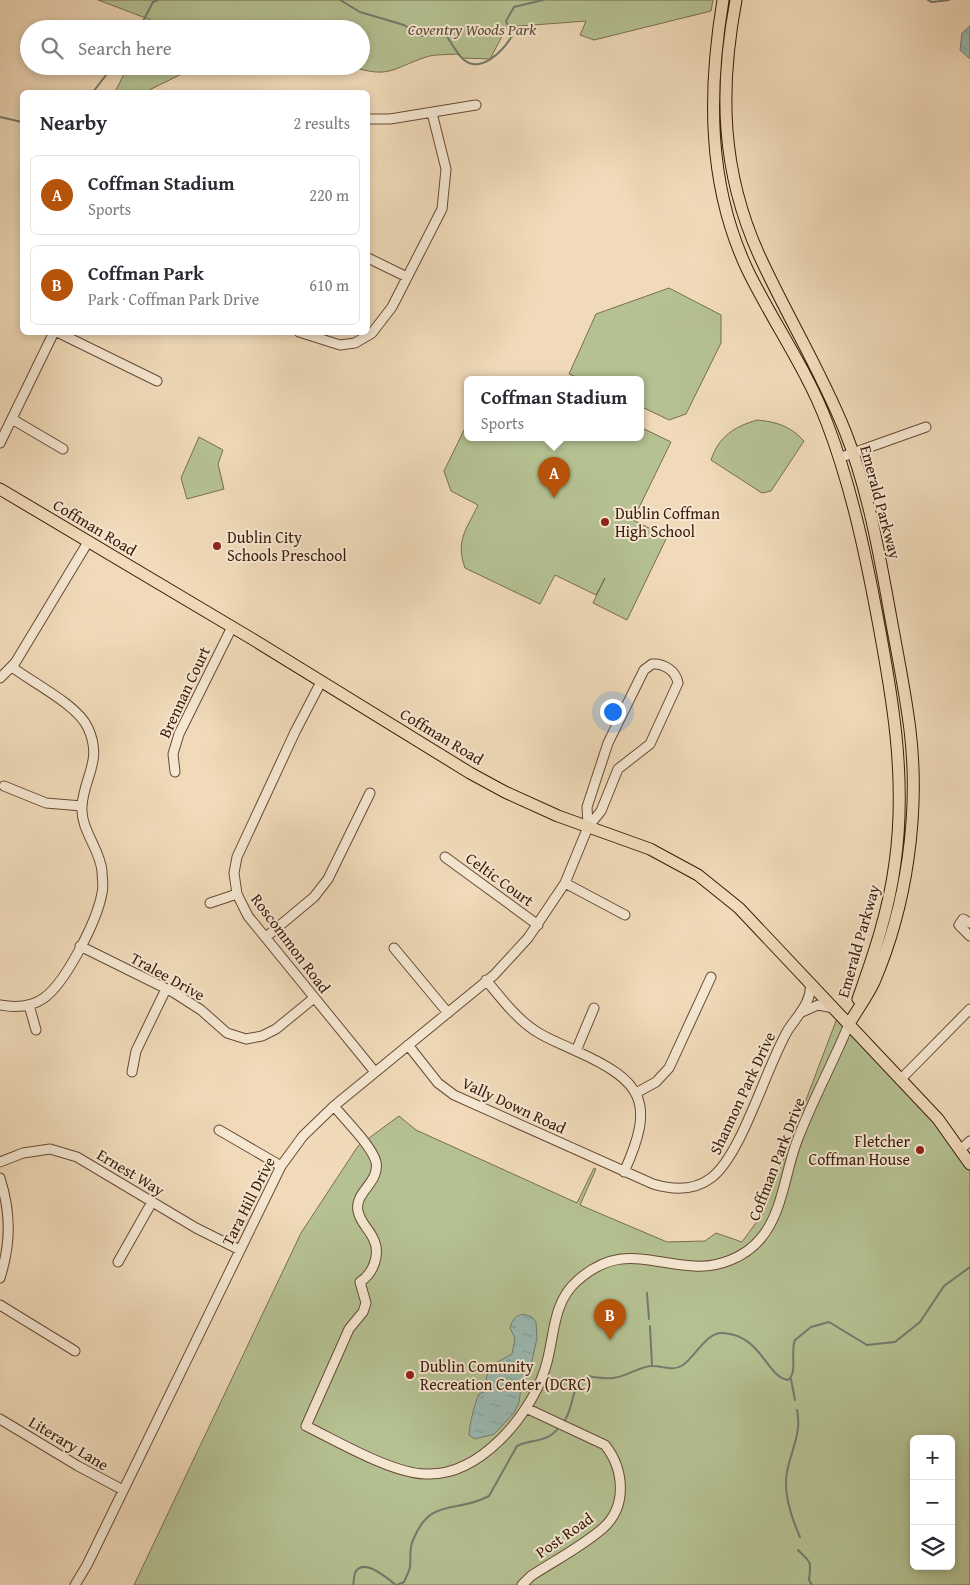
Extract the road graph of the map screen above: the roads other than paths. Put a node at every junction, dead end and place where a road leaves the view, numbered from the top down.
1 (723, 0) edge
2 (736, 0) edge
3 (476, 105) dead end
4 (432, 113) junction
5 (370, 119) edge
6 (370, 259) edge
7 (407, 278) junction
8 (54, 335) edge
9 (62, 335) edge
10 (309, 335) edge
11 (157, 381) dead end
12 (12, 419) junction
13 (926, 426) dead end
14 (0, 443) edge
15 (63, 449) dead end
16 (852, 453) junction
17 (839, 458) junction
18 (0, 489) edge
19 (88, 542) junction
20 (232, 627) junction
21 (12, 667) junction
22 (0, 678) edge
23 (321, 682) junction
24 (602, 759) junction
25 (618, 769) junction
26 (175, 772) dead end
27 (4, 786) dead end
28 (370, 793) dead end
29 (82, 806) junction
30 (588, 827) junction
31 (444, 857) dead end
32 (565, 883) junction
33 (237, 894) junction
34 (210, 902) dead end
35 (625, 915) dead end
36 (970, 923) edge
37 (538, 925) junction
38 (970, 936) edge
39 (266, 937) junction
40 (80, 946) junction
41 (394, 948) dead end
42 (711, 978) dead end
43 (486, 980) junction
44 (810, 983) junction
45 (166, 989) junction
46 (314, 998) junction
47 (0, 1005) edge
48 (29, 1005) junction
49 (594, 1008) dead end
50 (834, 1008) junction
51 (970, 1009) edge
52 (448, 1013) junction
53 (798, 1016) junction
54 (850, 1024) junction
55 (36, 1030) dead end
56 (408, 1045) junction
57 (576, 1050) junction
58 (132, 1072) dead end
59 (375, 1072) junction
60 (900, 1080) junction
61 (636, 1093) junction
62 (334, 1106) junction
63 (219, 1130) dead end
64 (970, 1141) edge
65 (961, 1149) junction
66 (0, 1162) edge
67 (970, 1164) edge
68 (281, 1166) junction
69 (624, 1172) junction
70 (0, 1178) edge
71 (152, 1202) junction
72 (10, 1220) junction
73 (0, 1221) edge
74 (240, 1250) junction
75 (118, 1262) dead end
76 (0, 1278) edge
77 (0, 1305) edge
78 (75, 1351) dead end
79 (528, 1409) junction
80 (0, 1419) edge
81 (123, 1490) junction
82 (75, 1585) edge
83 (522, 1585) edge

1 - 17 main road, Emerald Parkway
2 - 16 main road, Emerald Parkway
3 - 4 street
4 - 5 street
4 - 7 street
6 - 7 street
7 - 10 street
8 - 12 street
9 - 11 street
12 - 14 street
12 - 15 street
13 - 16 street
16 - 17 street
16 - 54 main road, Emerald Parkway
17 - 54 main road, Emerald Parkway
18 - 19 main road, Coffman Road
19 - 20 main road, Coffman Road
19 - 21 street
20 - 23 main road, Coffman Road
20 - 26 street, Brennan Court
21 - 22 street
21 - 29 street
23 - 30 main road, Coffman Road
23 - 33 street, Roscommon Road
24 - 25 street
24 - 25 street
24 - 30 street
25 - 30 street
27 - 29 street
28 - 39 street
29 - 40 street
30 - 32 street, Tara Hill Drive
30 - 44 main road, Coffman Road
31 - 37 street, Celtic Court
32 - 35 street
32 - 37 street, Tara Hill Drive
33 - 34 street
33 - 39 street, Roscommon Road
36 - 38 street
37 - 43 street, Tara Hill Drive
39 - 46 street, Roscommon Road
40 - 45 street, Tralee Drive
40 - 48 street
41 - 52 street
42 - 61 street
43 - 52 street, Tara Hill Drive
43 - 57 street
44 - 50 main road, Coffman Road
44 - 53 street, Shannon Park Drive
45 - 46 street, Tralee Drive
45 - 58 street
46 - 59 street, Roscommon Road
47 - 48 street
48 - 55 street
49 - 57 street
50 - 53 street
50 - 54 main road, Coffman Road
51 - 60 street
52 - 56 street, Tara Hill Drive
53 - 69 street, Shannon Park Drive
54 - 60 main road, Emerald Parkway
54 - 79 street, Coffman Park Drive
56 - 59 street, Tara Hill Drive
56 - 69 street, Vally Down Road
57 - 61 street
59 - 62 street, Tara Hill Drive
60 - 65 main road, Emerald Parkway
61 - 69 street
62 - 68 street, Tara Hill Drive
62 - 79 street, Coffman Park Drive
63 - 68 street
64 - 65 street
65 - 67 main road, Emerald Parkway
66 - 71 street, Ernest Way
68 - 74 street, Tara Hill Drive
70 - 72 street
71 - 74 street, Ernest Way
71 - 75 street
72 - 73 street
72 - 76 street
74 - 81 street, Tara Hill Drive
77 - 78 street
79 - 83 street, Post Road
80 - 81 street, Literary Lane
81 - 82 street, Tara Hill Drive

